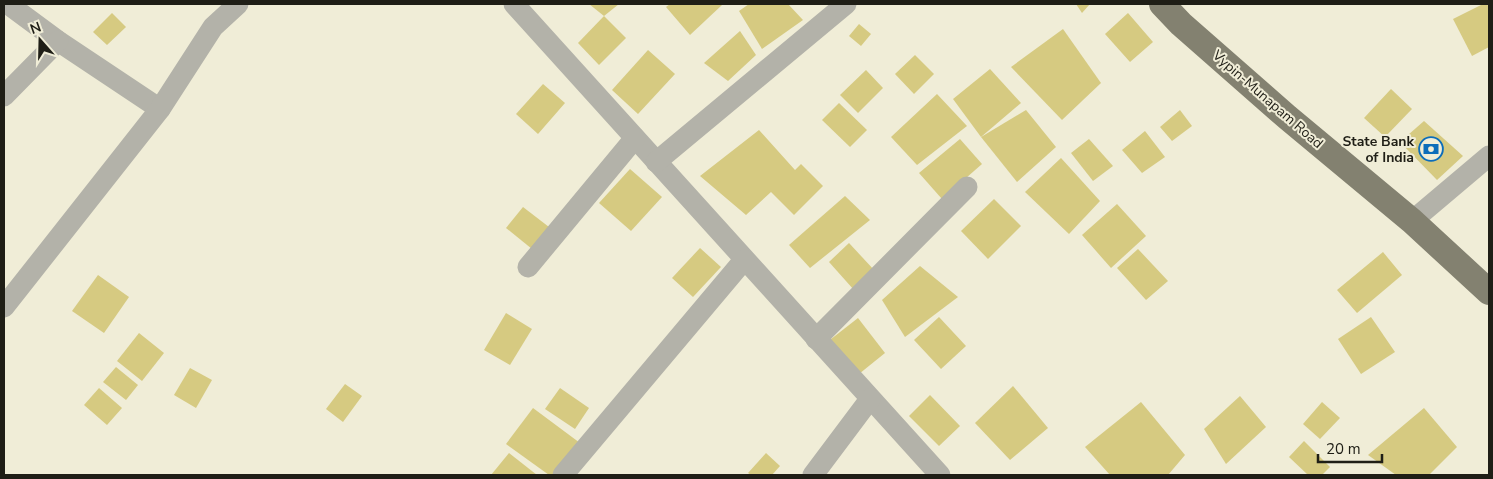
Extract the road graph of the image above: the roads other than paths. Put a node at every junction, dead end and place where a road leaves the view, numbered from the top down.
1 (8, 4) edge
2 (238, 4) edge
3 (514, 4) edge
4 (846, 4) edge
5 (1162, 4) edge
6 (58, 41) junction
7 (4, 96) edge
8 (160, 108) junction
9 (635, 138) junction
10 (1489, 156) edge
11 (656, 162) junction
12 (967, 187) dead end
13 (1412, 220) junction
14 (744, 260) junction
15 (528, 267) dead end
16 (1489, 292) edge
17 (4, 307) edge
18 (816, 339) junction
19 (870, 399) junction
20 (563, 475) edge
21 (813, 475) edge
22 (940, 475) edge

1 - 6 street
2 - 8 street
3 - 9 street
4 - 11 street
5 - 13 main road, Vypin-Munapam Road
6 - 7 street
6 - 8 street
8 - 17 street
9 - 11 street
9 - 15 street
10 - 13 street
11 - 14 street
12 - 18 street
13 - 16 main road, Vypin-Munapam Road
14 - 18 street
14 - 20 street
18 - 19 street
19 - 21 street
19 - 22 street

